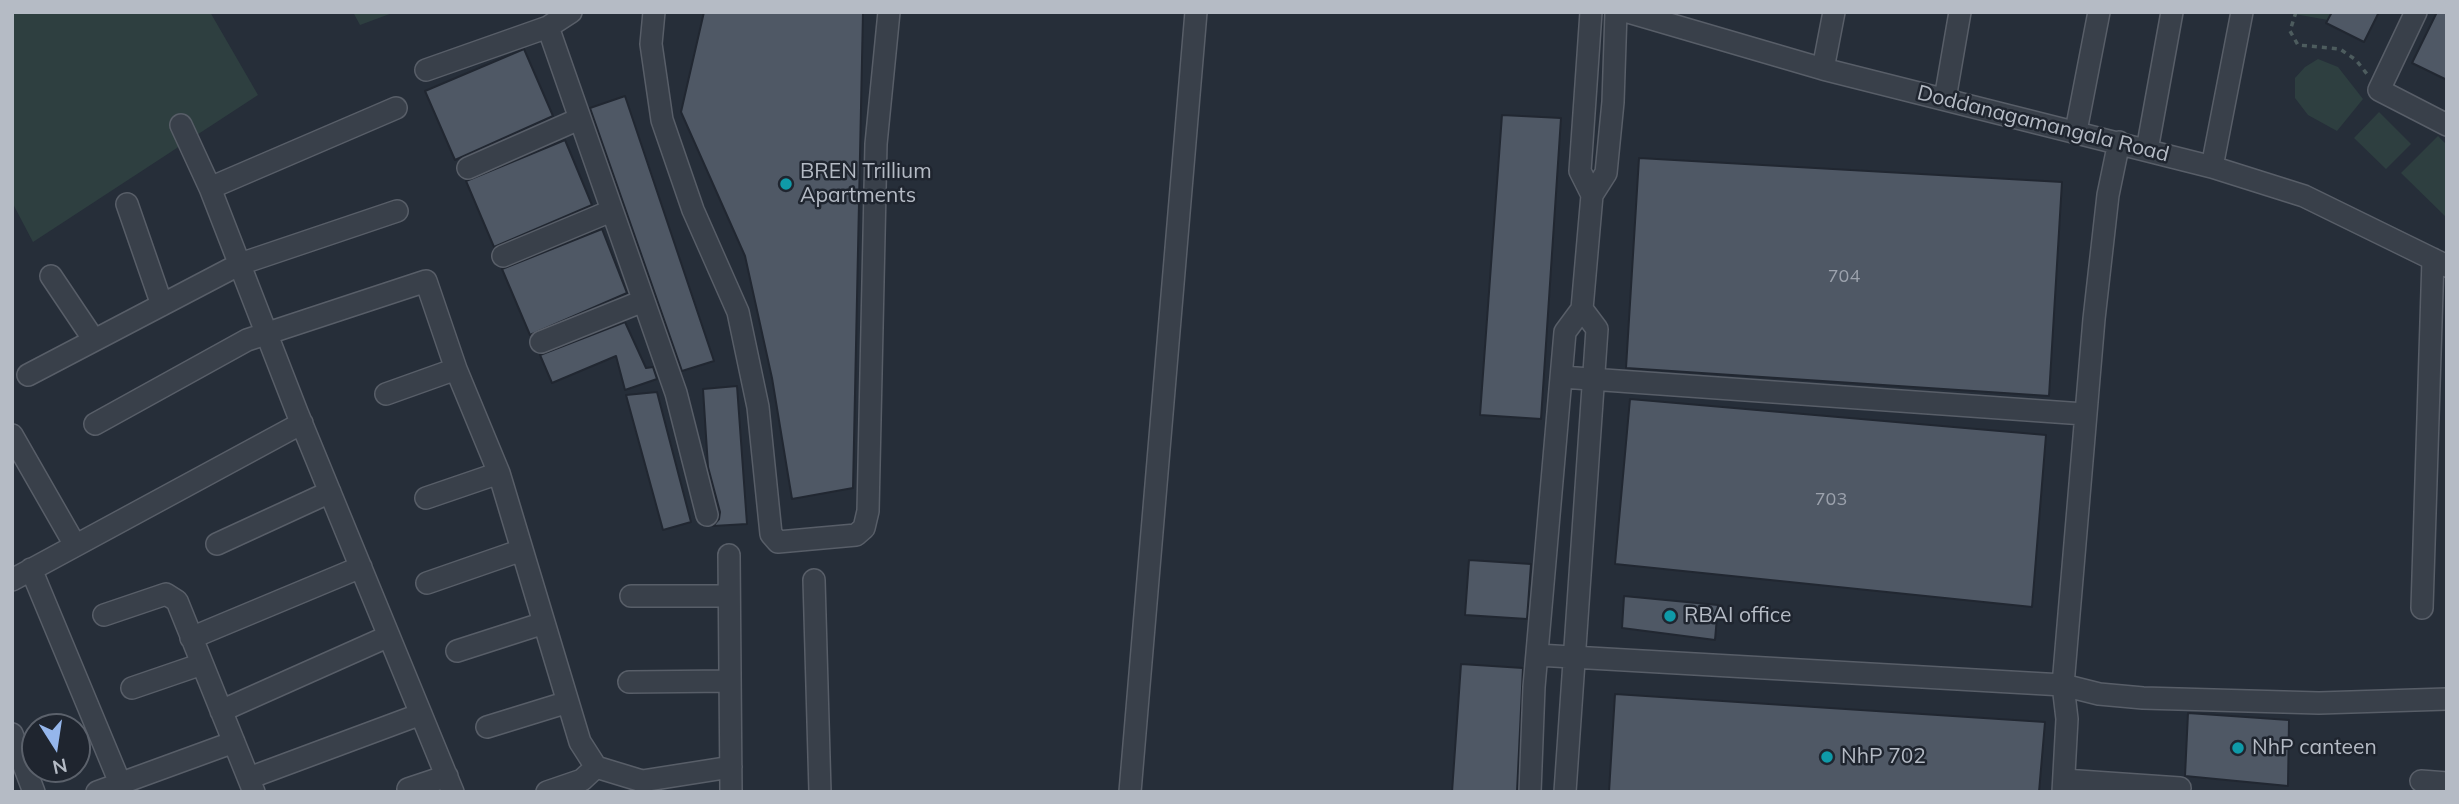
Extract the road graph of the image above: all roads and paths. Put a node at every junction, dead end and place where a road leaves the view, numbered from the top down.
1 (570, 12) edge
2 (654, 12) edge
3 (889, 12) edge
4 (1196, 12) edge
5 (1591, 12) edge
6 (1616, 12) edge
7 (1628, 12) edge
8 (1834, 12) edge
9 (1960, 12) edge
10 (2099, 12) edge
11 (2172, 12) edge
12 (2242, 12) edge
13 (2296, 12) edge
14 (2416, 12) edge
15 (1659, 17) edge
16 (548, 27) junction
17 (1823, 69) junction
18 (426, 70) dead end
19 (2379, 90) junction
20 (1945, 99) junction
21 (396, 108) dead end
22 (579, 120) junction
23 (181, 125) dead end
24 (2447, 125) edge
25 (2076, 131) junction
26 (2119, 142) junction
27 (2147, 150) junction
28 (2212, 167) junction
29 (468, 168) dead end
30 (210, 188) junction
31 (1592, 195) junction
32 (127, 204) dead end
33 (397, 211) dead end
34 (611, 211) junction
35 (503, 256) dead end
36 (2440, 263) edge
37 (240, 264) junction
38 (51, 276) dead end
39 (643, 301) junction
40 (162, 305) junction
41 (1582, 309) junction
42 (267, 334) junction
43 (94, 340) junction
44 (541, 342) dead end
45 (456, 369) junction
46 (29, 375) dead end
47 (1562, 377) junction
48 (1595, 380) junction
49 (387, 394) dead end
50 (2084, 414) junction
51 (302, 423) junction
52 (95, 424) dead end
53 (12, 435) edge
54 (499, 473) junction
55 (1553, 483) junction
56 (1588, 487) junction
57 (330, 492) junction
58 (426, 498) dead end
59 (707, 515) dead end
60 (217, 544) dead end
61 (75, 545) junction
62 (522, 550) junction
63 (729, 555) dead end
64 (360, 567) junction
65 (22, 575) edge
66 (814, 580) dead end
67 (427, 583) dead end
68 (631, 596) dead end
69 (729, 596) junction
70 (2422, 608) dead end
71 (104, 615) dead end
72 (544, 623) junction
73 (389, 636) junction
74 (191, 638) junction
75 (457, 651) dead end
76 (1537, 655) junction
77 (1576, 658) junction
78 (202, 664) junction
79 (730, 681) junction
80 (629, 682) dead end
81 (2063, 685) junction
82 (132, 688) dead end
83 (2447, 699) edge
84 (568, 702) junction
85 (221, 711) junction
86 (421, 714) junction
87 (487, 727) dead end
88 (12, 734) edge
89 (234, 742) junction
90 (596, 767) junction
91 (731, 767) junction
92 (2421, 781) dead end
93 (120, 783) junction
94 (2447, 783) edge
95 (450, 784) edge
96 (251, 785) edge
97 (2064, 786) edge
98 (642, 787) edge
99 (2180, 788) dead end
100 (408, 789) dead end
101 (554, 791) edge
102 (34, 792) edge
103 (97, 792) edge
104 (731, 792) edge
105 (820, 792) edge
106 (1129, 792) edge
107 (1530, 792) edge
108 (1565, 792) edge

1 - 16 street
2 - 3 street
4 - 106 street
5 - 31 street
6 - 31 street
7 - 15 street, Doddanagamangala Road
8 - 17 street
9 - 20 street
10 - 25 street
11 - 27 street
12 - 28 street
13 - 19 path
14 - 19 street
15 - 17 street, Doddanagamangala Road
16 - 18 street
16 - 22 street
17 - 20 street, Doddanagamangala Road
19 - 24 street
20 - 25 street, Doddanagamangala Road
21 - 30 street
22 - 29 street
22 - 34 street
23 - 30 street
25 - 26 street, Doddanagamangala Road
26 - 27 street, Doddanagamangala Road
26 - 50 street
27 - 28 street, Doddanagamangala Road
28 - 36 street, Doddanagamangala Road
30 - 37 street
31 - 41 street
32 - 40 street
33 - 37 street
34 - 35 street
34 - 39 street
36 - 70 street
37 - 40 street
37 - 42 street
38 - 43 street
39 - 44 street
39 - 59 street
40 - 43 street
41 - 47 street
41 - 48 street
42 - 45 street
42 - 51 street
42 - 52 street
43 - 46 street
45 - 49 street
45 - 54 street
47 - 48 street
47 - 55 street
48 - 50 street
48 - 56 street
50 - 81 street
51 - 57 street
51 - 61 street
53 - 61 street
54 - 58 street
54 - 62 street
55 - 56 street
55 - 76 street
56 - 77 street
57 - 60 street
57 - 64 street
61 - 65 street
62 - 67 street
62 - 72 street
63 - 69 street
64 - 73 street
64 - 74 street
65 - 93 street
66 - 105 street
68 - 69 street
69 - 79 street
71 - 74 street
72 - 75 street
72 - 84 street
73 - 85 street
73 - 86 street
74 - 78 street
76 - 77 street
76 - 107 street
77 - 81 street
77 - 108 street
78 - 82 street
78 - 85 street
79 - 80 street
79 - 91 street
81 - 83 street
81 - 97 street
84 - 87 street
84 - 90 street
85 - 89 street
86 - 95 street
86 - 96 street
88 - 102 street
89 - 93 street
89 - 96 street
90 - 98 street
90 - 101 street
91 - 98 street
91 - 104 street
92 - 94 street
93 - 103 street
95 - 100 street
97 - 99 street

